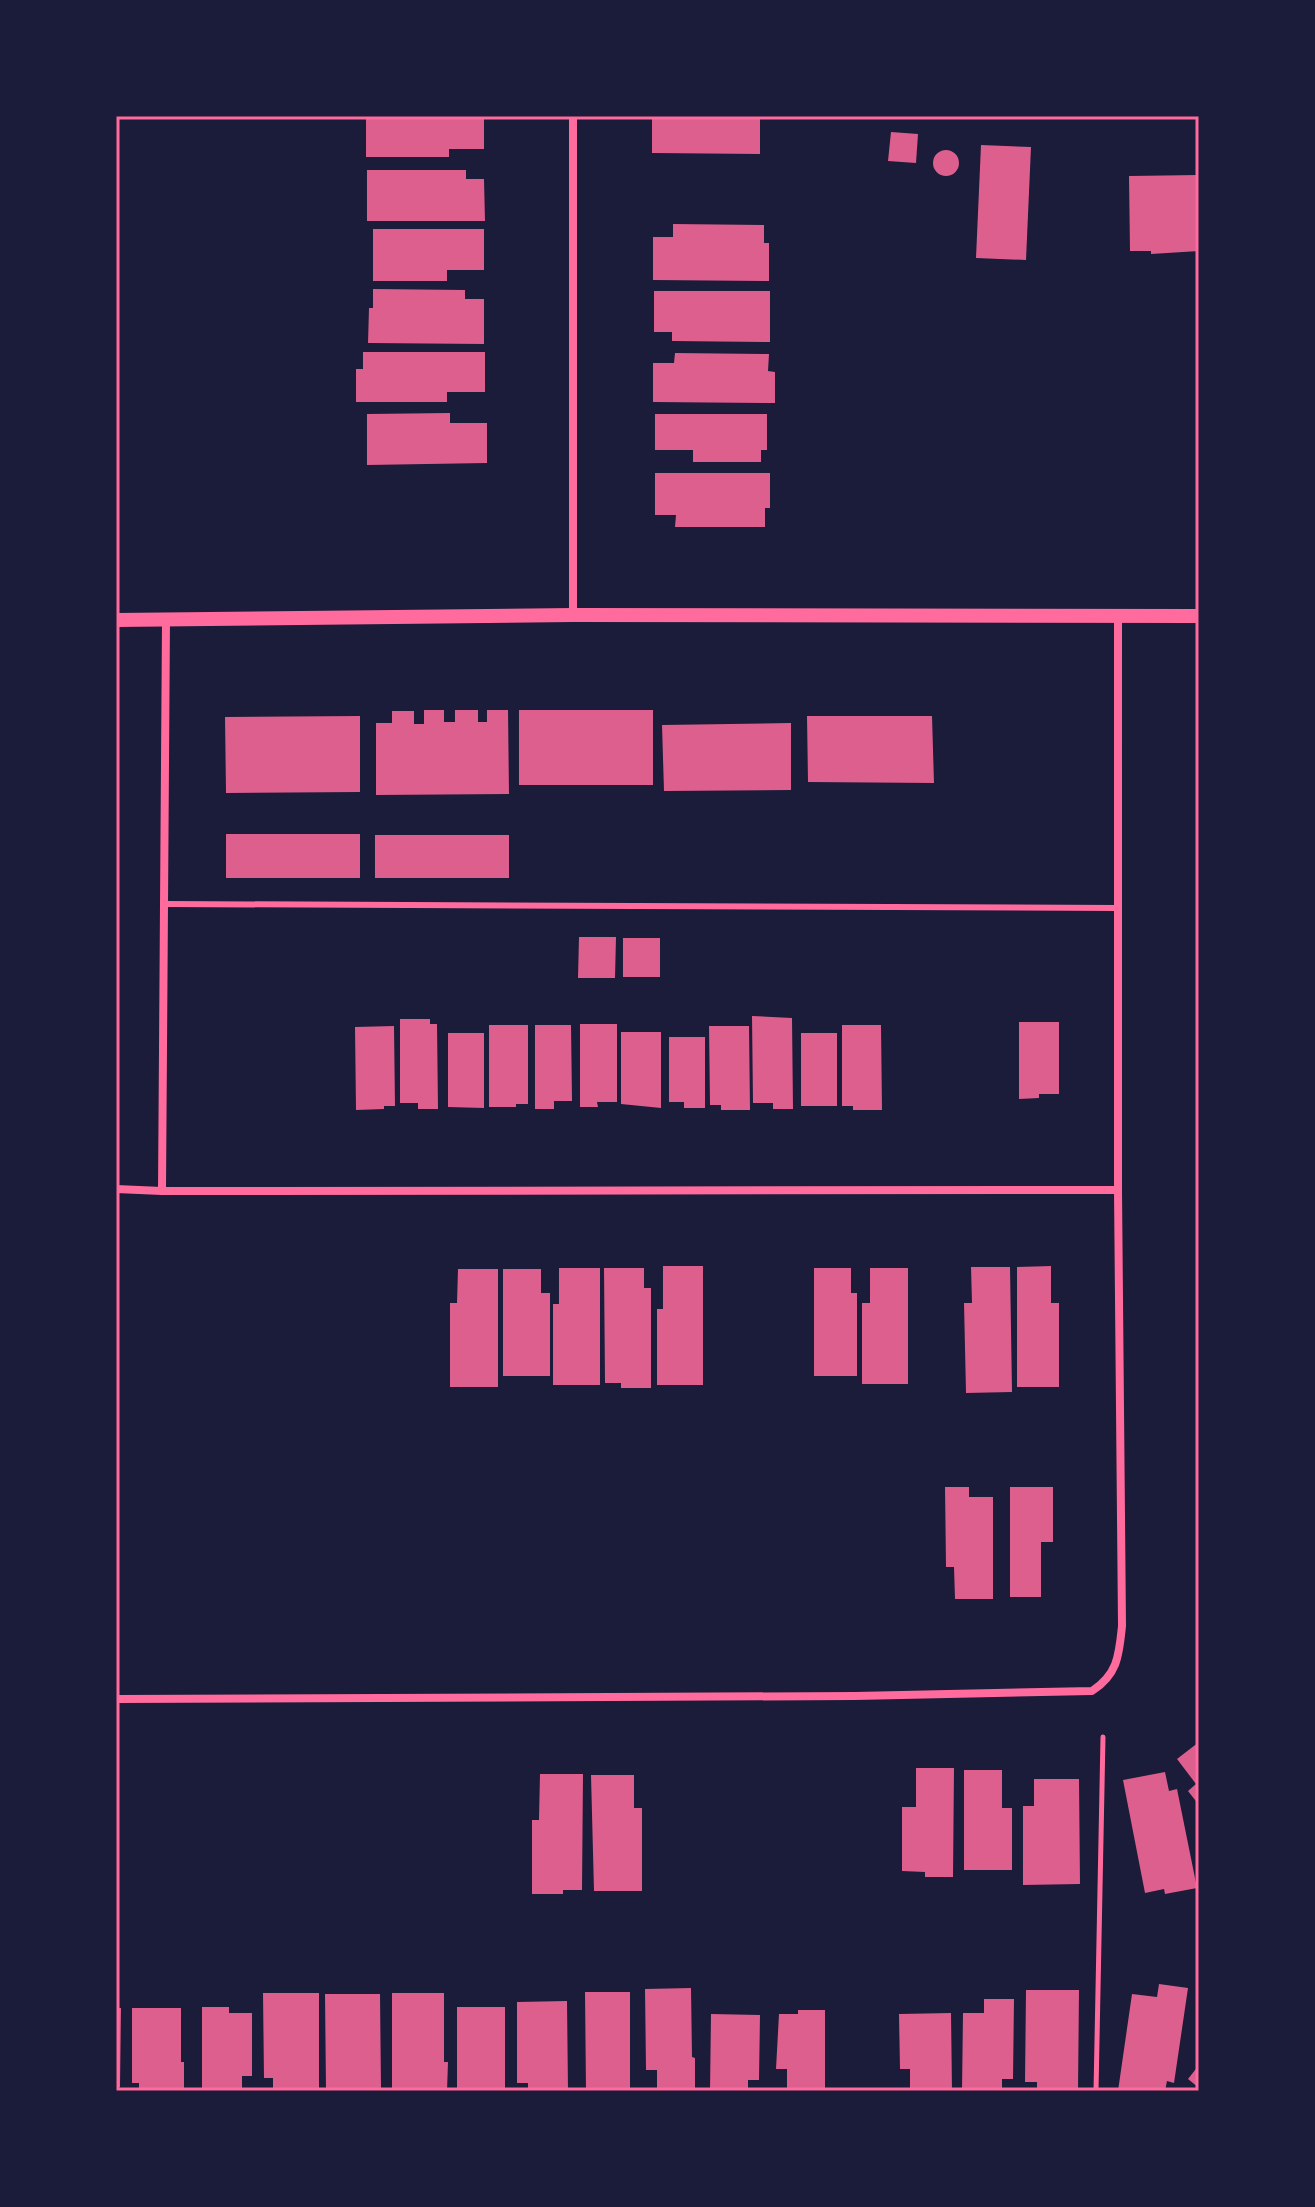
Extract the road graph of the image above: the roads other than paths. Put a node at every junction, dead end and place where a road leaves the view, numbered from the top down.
1 (573, 116) edge
2 (573, 615) junction
3 (1118, 615) junction
4 (1199, 616) edge
5 (116, 620) edge
6 (166, 620) junction
7 (165, 904) junction
8 (1119, 908) junction
9 (116, 1189) edge
10 (1118, 1190) junction
11 (162, 1191) junction
12 (116, 1699) edge

1 - 2 street
2 - 3 street
2 - 6 street
3 - 4 street
3 - 8 street
5 - 6 street
6 - 7 street
7 - 8 lane
7 - 11 street
8 - 10 street
9 - 11 street
10 - 11 street
10 - 12 street

